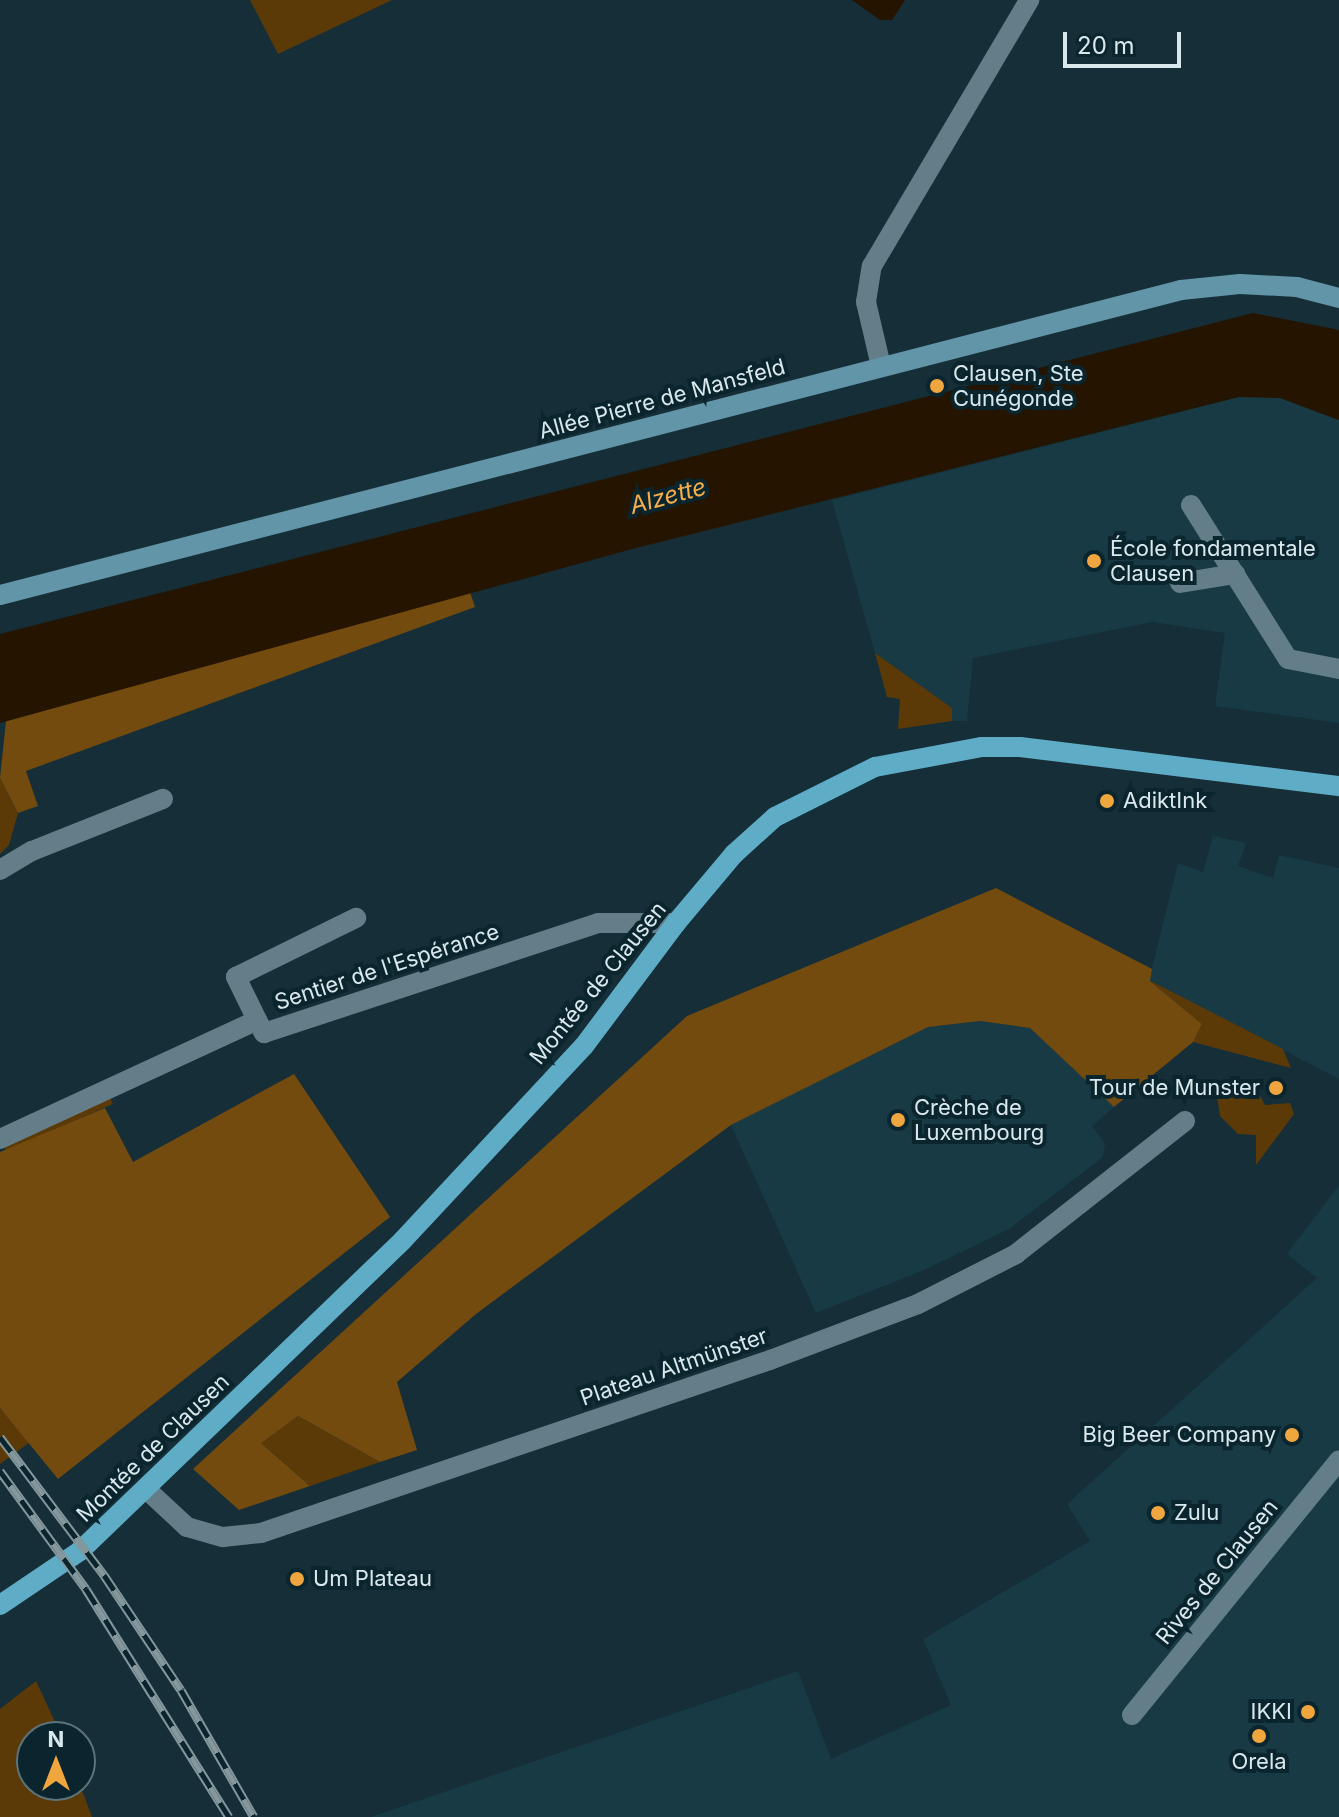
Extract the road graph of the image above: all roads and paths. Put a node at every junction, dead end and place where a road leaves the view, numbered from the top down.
1 (1029, 0) edge
2 (1339, 298) edge
3 (881, 366) junction
4 (1191, 505) dead end
5 (1235, 574) junction
6 (1180, 583) dead end
7 (0, 595) edge
8 (1339, 669) edge
9 (1339, 786) edge
10 (163, 799) dead end
11 (0, 870) edge
12 (356, 918) dead end
13 (676, 923) junction
14 (257, 1020) junction
15 (1185, 1121) dead end
16 (0, 1139) edge
17 (1339, 1460) edge
18 (146, 1489) junction
19 (3, 1598) edge
20 (1132, 1715) dead end

1 - 3 street
2 - 3 main road, Allée Pierre de Mansfeld
3 - 7 main road, Allée Pierre de Mansfeld
4 - 5 street
5 - 6 street
5 - 8 street
9 - 13 main road, Montée de Clausen
10 - 11 street
12 - 14 street
13 - 14 street, Sentier de l'Espérance
13 - 18 main road, Montée de Clausen
14 - 16 street, Sentier de l'Espérance
15 - 18 street, Plateau Altmünster
17 - 20 street, Rives de Clausen
18 - 19 main road, Montée de Clausen

